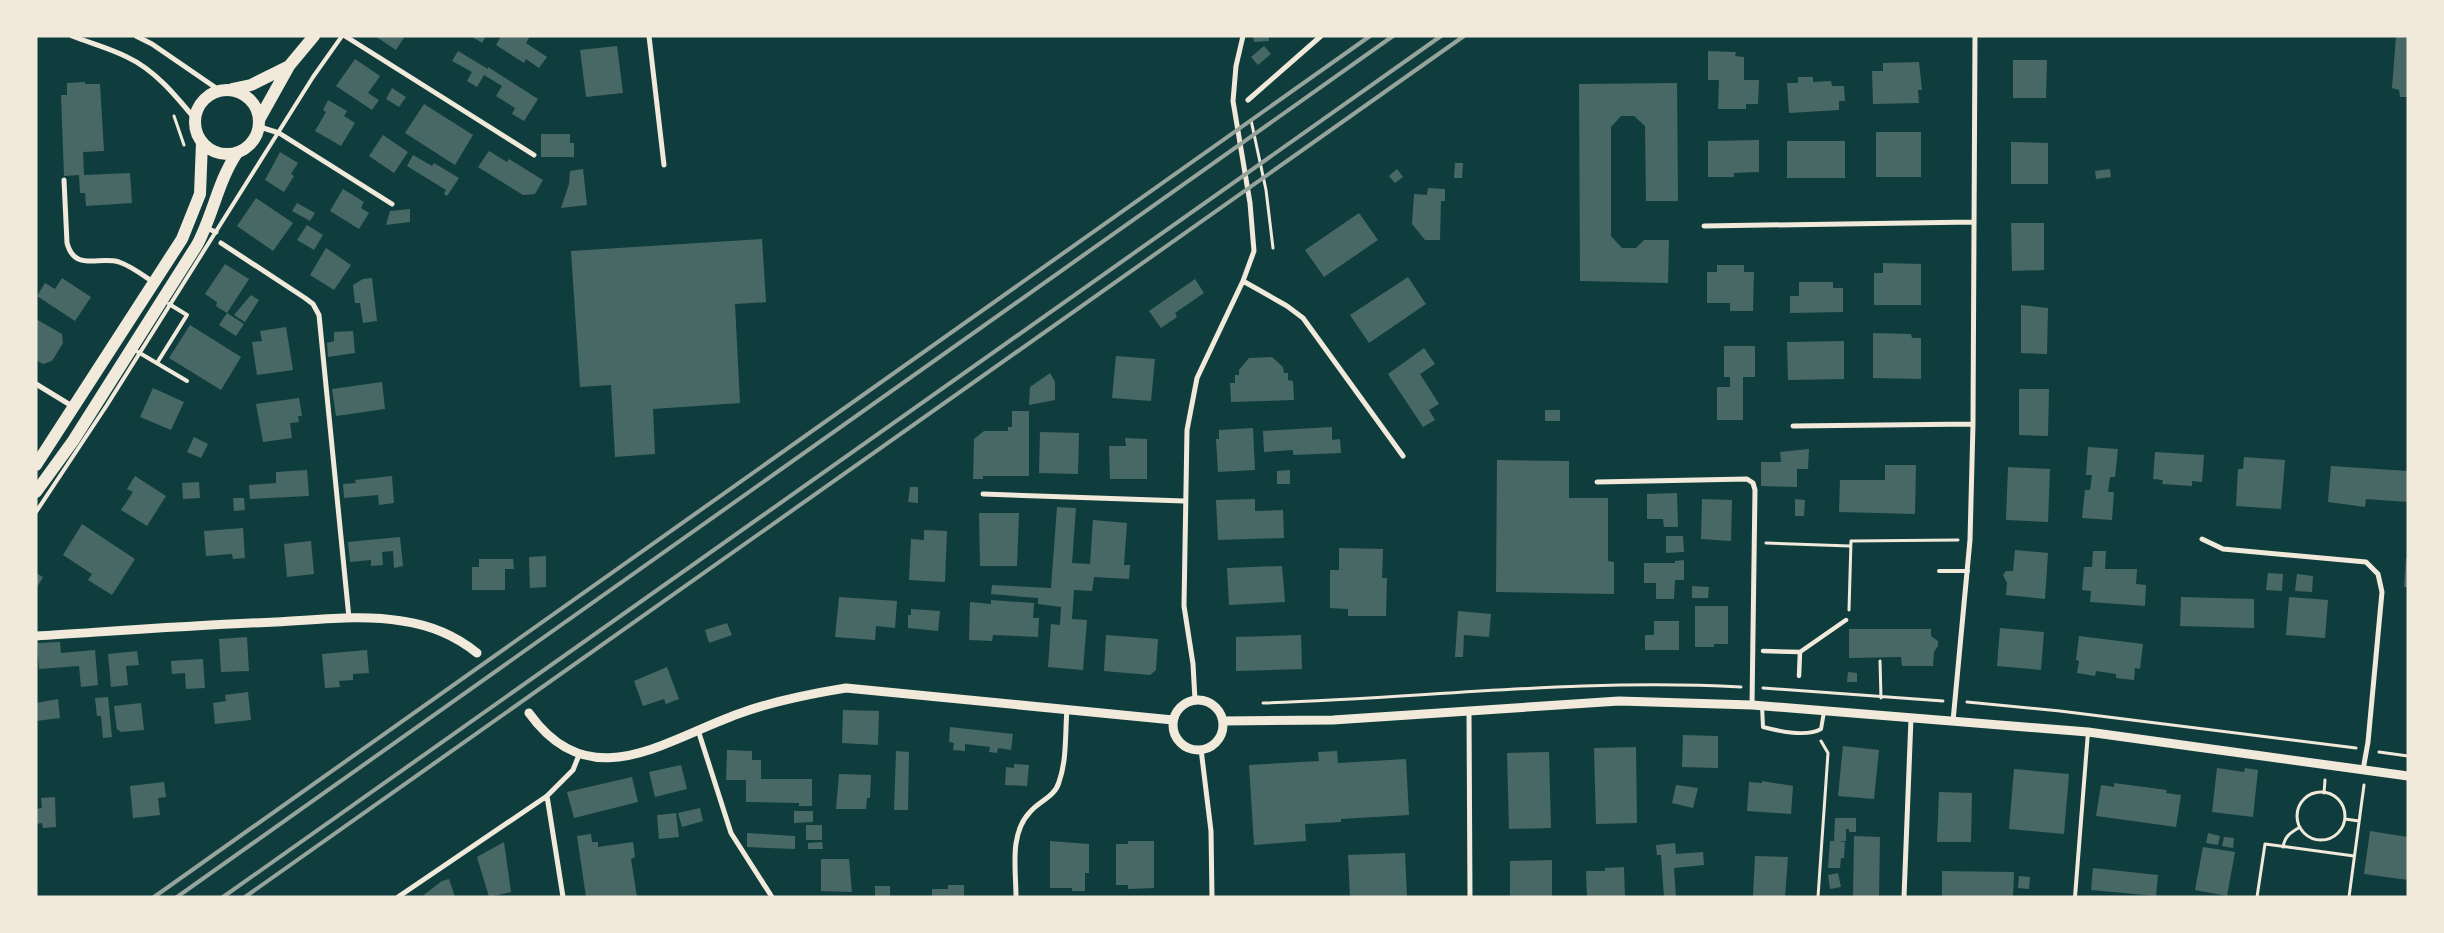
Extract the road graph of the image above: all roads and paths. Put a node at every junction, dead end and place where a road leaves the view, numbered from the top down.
1 (72, 36) edge
2 (136, 36) edge
3 (314, 36) edge
4 (344, 36) edge
5 (649, 36) edge
6 (1243, 36) edge
7 (1321, 36) edge
8 (1974, 36) edge
9 (289, 66) junction
10 (225, 90) junction
11 (1248, 100) joint
12 (195, 119) junction
13 (260, 123) junction
14 (279, 133) junction
15 (202, 142) junction
16 (238, 152) junction
17 (534, 155) dead end
18 (664, 165) dead end
19 (64, 180) dead end
20 (392, 204) dead end
21 (1973, 222) junction
22 (1704, 226) dead end
23 (211, 230) junction
24 (221, 243) dead end
25 (1273, 248) dead end
26 (1243, 281) junction
27 (154, 282) junction
28 (166, 303) junction
29 (136, 351) junction
30 (157, 363) junction
31 (187, 381) dead end
32 (36, 384) edge
33 (75, 408) junction
34 (1973, 424) junction
35 (1793, 426) dead end
36 (1403, 456) dead end
37 (36, 465) edge
38 (1597, 482) dead end
39 (36, 492) edge
40 (983, 494) dead end
41 (1184, 501) junction
42 (36, 512) edge
43 (2202, 539) dead end
44 (1970, 540) junction
45 (1754, 542) junction
46 (1850, 546) junction
47 (1939, 571) dead end
48 (1968, 572) junction
49 (349, 618) junction
50 (1846, 620) joint
51 (36, 636) edge
52 (1763, 651) dead end
53 (1800, 652) junction
54 (477, 653) dead end
55 (1880, 661) dead end
56 (1800, 676) dead end
57 (1195, 700) junction
58 (1757, 705) junction
59 (1068, 709) junction
60 (1824, 710) junction
61 (1469, 711) junction
62 (529, 713) dead end
63 (1879, 714) junction
64 (1910, 717) junction
65 (1173, 720) junction
66 (1223, 721) junction
67 (1953, 721) junction
68 (698, 730) junction
69 (1815, 732) junction
70 (2088, 732) junction
71 (1201, 749) junction
72 (580, 755) junction
73 (2363, 771) junction
74 (2408, 776) edge
75 (2326, 780) dead end
76 (2364, 785) dead end
77 (2324, 793) junction
78 (547, 796) junction
79 (2345, 818) junction
80 (2359, 821) junction
81 (2300, 828) junction
82 (2282, 847) junction
83 (2354, 856) junction
84 (398, 897) edge
85 (563, 897) edge
86 (772, 897) edge
87 (1016, 897) edge
88 (1212, 897) edge
89 (1470, 897) edge
90 (1818, 897) edge
91 (1904, 897) edge
92 (2075, 897) edge
93 (2258, 897) edge
94 (2349, 897) edge

1 - 12 street
2 - 10 street
3 - 9 main road
4 - 14 lane
4 - 17 street
5 - 18 street
6 - 26 street
7 - 11 street
8 - 21 street
9 - 10 main road
9 - 13 main road
10 - 12 main road
10 - 13 main road
11 - 25 path
12 - 15 main road
13 - 14 street
13 - 16 main road
14 - 20 street
14 - 23 lane
15 - 16 main road
15 - 27 main road
16 - 23 main road
19 - 27 street
21 - 22 street
21 - 34 street
23 - 28 main road
24 - 49 street
26 - 36 street
26 - 41 street
27 - 33 main road
28 - 29 main road
28 - 30 lane
29 - 30 lane
29 - 39 main road
29 - 42 lane
30 - 31 lane
32 - 33 street
33 - 37 main road
34 - 35 street
34 - 44 street
38 - 45 street
40 - 41 street
41 - 57 street
43 - 73 street
44 - 46 path
44 - 48 street
45 - 46 path
45 - 58 street
46 - 50 path
47 - 48 lane
48 - 67 street
49 - 51 street
49 - 54 street
50 - 53 street
52 - 53 street
53 - 56 street
55 - 63 path
57 - 65 street
57 - 66 street
58 - 60 street
58 - 61 street
58 - 69 lane
59 - 65 street
59 - 68 street
59 - 87 street
60 - 63 street
60 - 69 lane
61 - 66 street
61 - 89 street
62 - 72 street
63 - 64 street
64 - 67 street
64 - 91 street
65 - 71 street
66 - 71 street
67 - 70 street
68 - 72 street
68 - 86 street
69 - 90 path
70 - 73 street
70 - 92 lane
71 - 88 street
72 - 78 street
73 - 74 street
75 - 77 path
76 - 80 path
77 - 79 path
77 - 81 path
78 - 84 street
78 - 85 street
79 - 80 path
79 - 81 path
80 - 83 path
81 - 82 path
82 - 83 path
82 - 93 path
83 - 94 path

